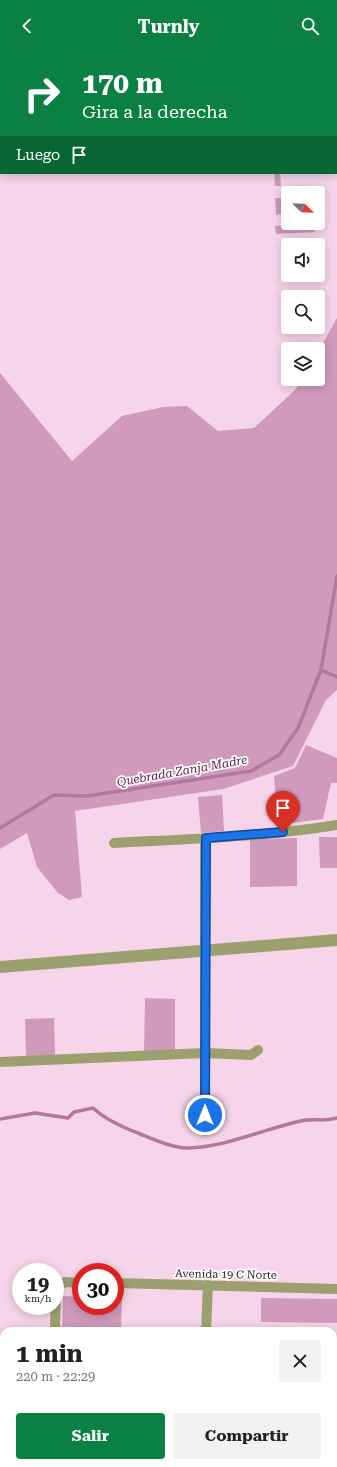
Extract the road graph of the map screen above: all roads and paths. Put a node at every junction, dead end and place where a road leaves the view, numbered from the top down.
1 (337, 825) edge
2 (206, 838) junction
3 (114, 843) dead end
4 (337, 940) edge
5 (206, 950) junction
6 (0, 967) edge
7 (258, 1050) dead end
8 (205, 1054) junction
9 (0, 1062) edge
10 (205, 1131) dead end
11 (72, 1282) edge
12 (124, 1283) edge
13 (208, 1285) junction
14 (337, 1289) edge
15 (55, 1327) edge
16 (206, 1327) edge

1 - 2 street
2 - 3 street
2 - 5 street
4 - 5 street
5 - 6 street
5 - 8 street
7 - 8 street
8 - 9 street
8 - 10 street
11 - 15 street
12 - 13 street, Avenida 19 C Norte
13 - 14 street, Avenida 19 C Norte
13 - 16 street

